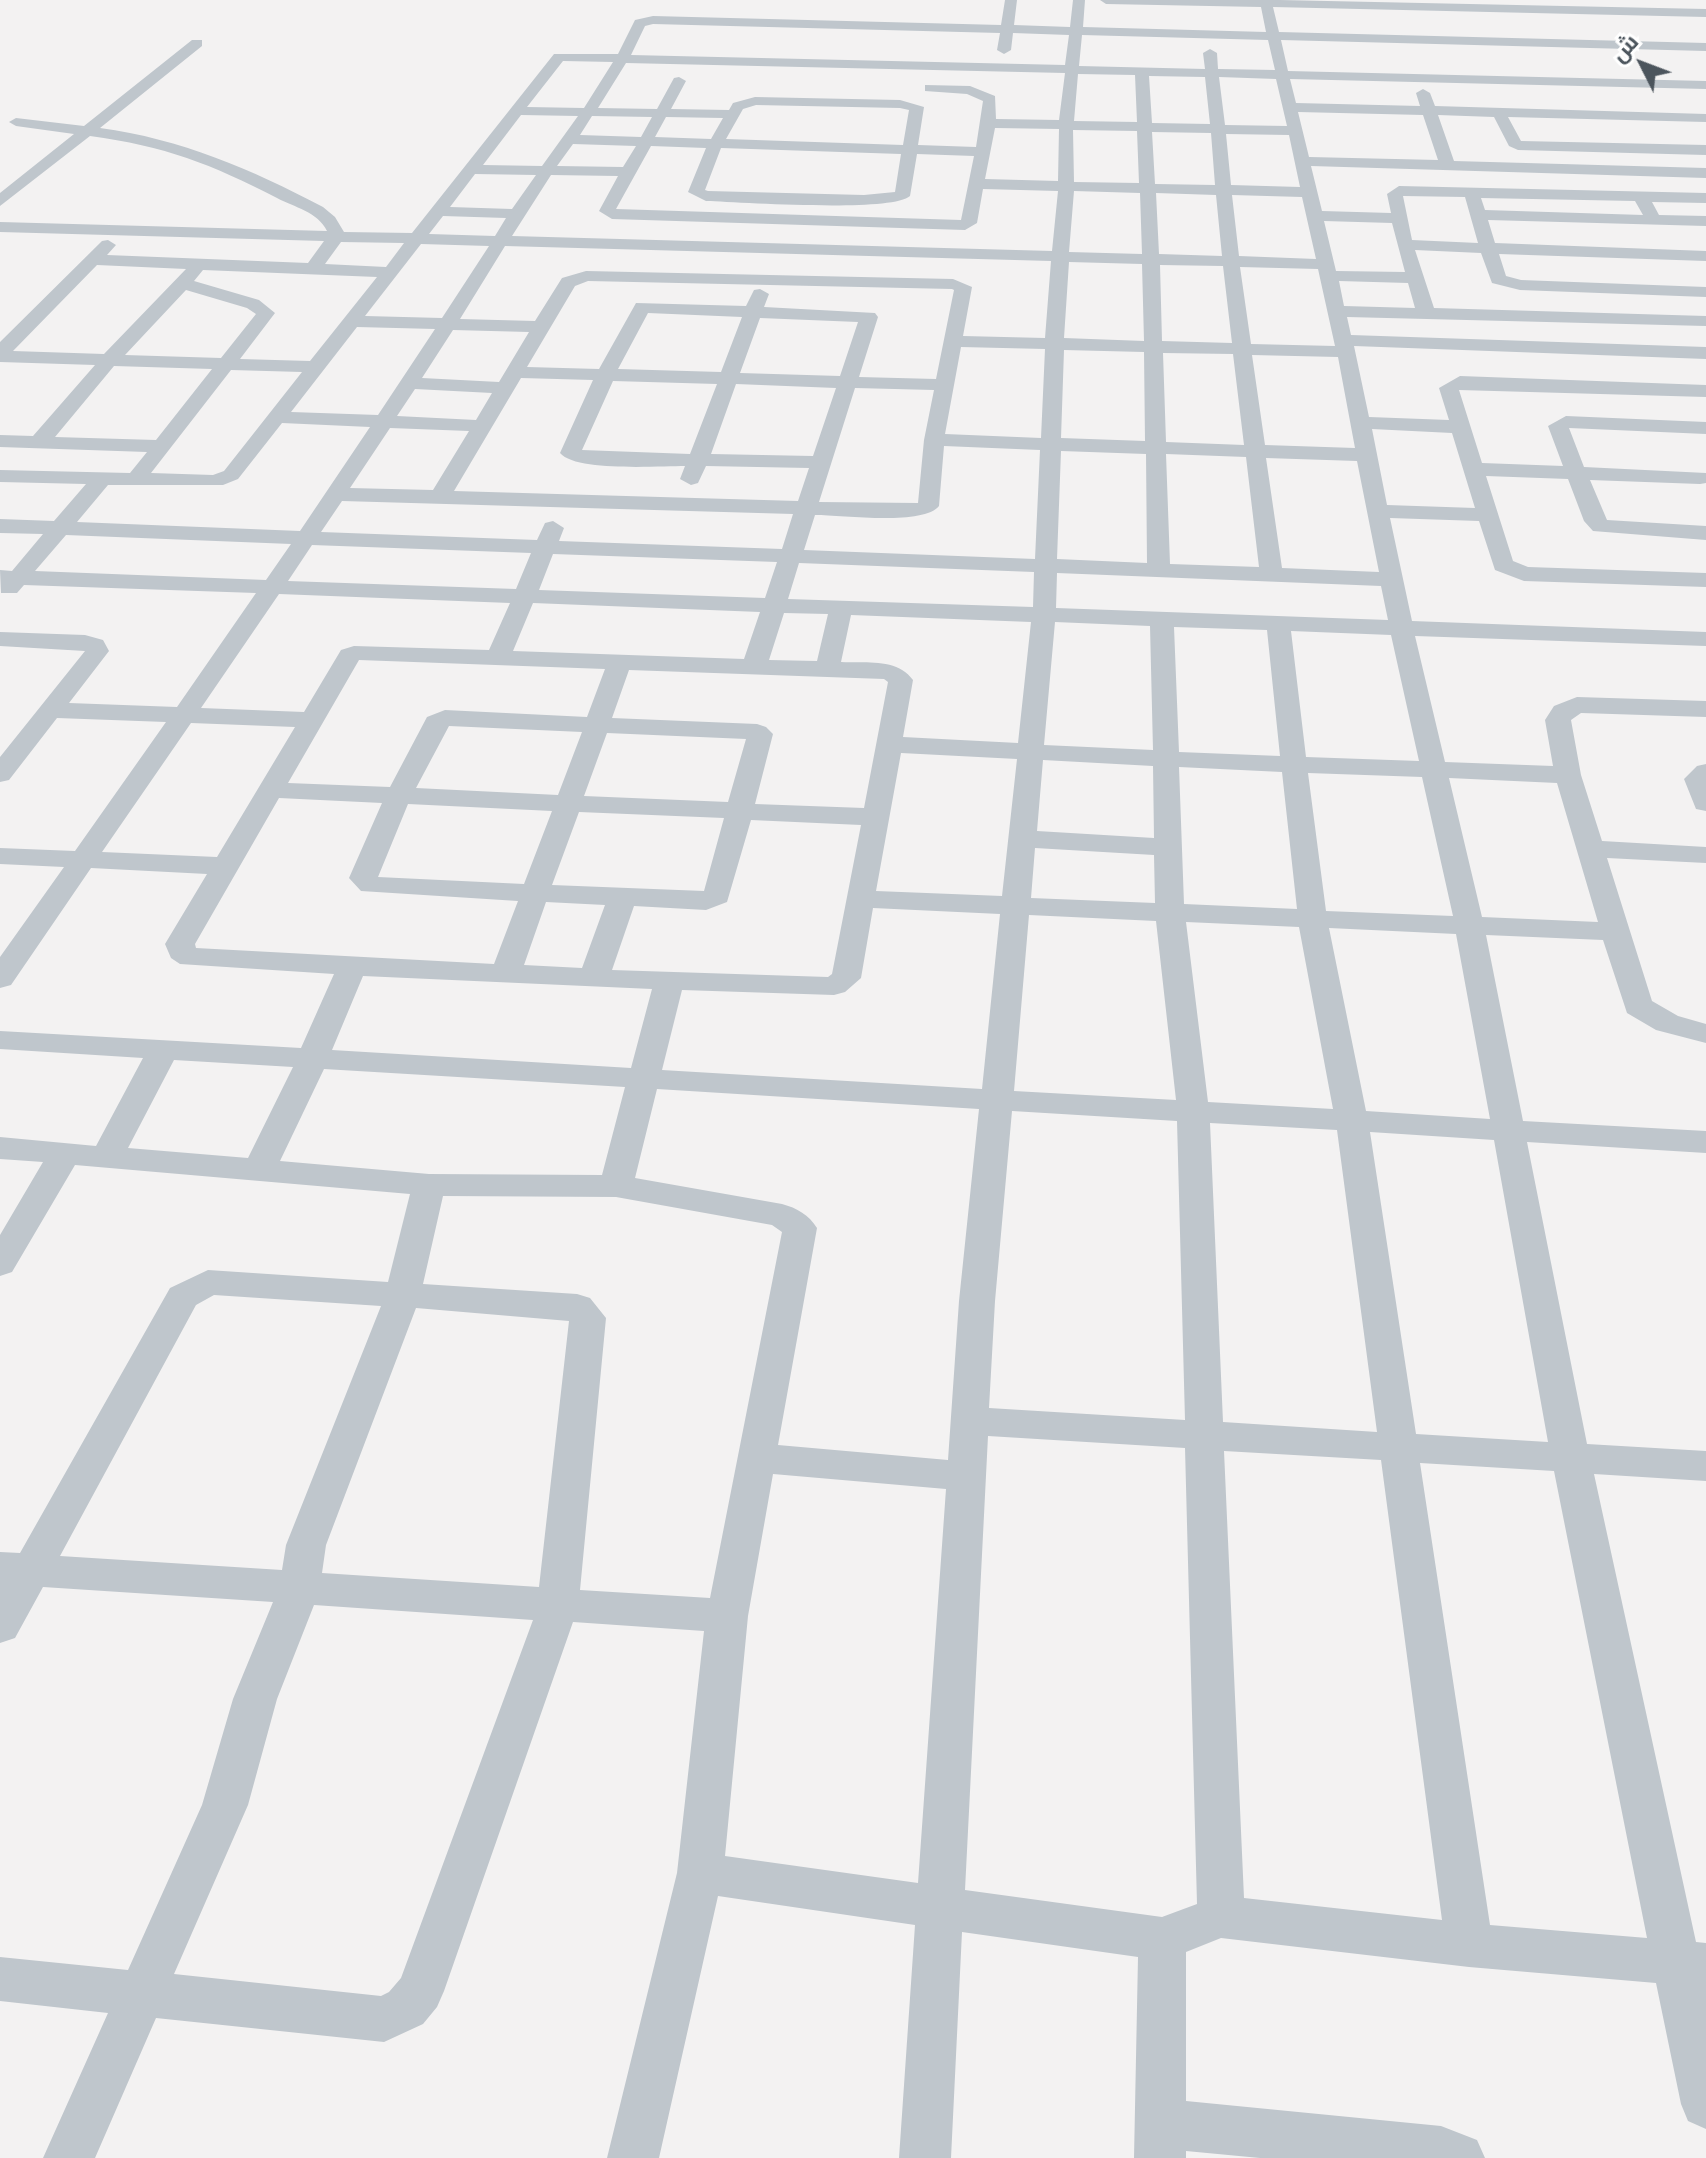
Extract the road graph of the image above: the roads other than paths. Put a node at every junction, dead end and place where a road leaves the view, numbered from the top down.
1 (1011, 0) edge
2 (1079, 0) edge
3 (1106, 0) edge
4 (1206, 2) edge
5 (1330, 2) edge
6 (1380, 3) edge
7 (1438, 4) edge
8 (1486, 4) edge
9 (1547, 5) edge
10 (1610, 6) edge
11 (1706, 13) edge
12 (932, 14) dead end
13 (1335, 23) junction
14 (833, 26) junction
15 (1491, 27) junction
16 (926, 28) junction
17 (1536, 28) dead end
18 (1007, 30) junction
19 (1689, 31) dead end
20 (1076, 32) junction
21 (1208, 35) junction
22 (824, 39) dead end
23 (197, 43) dead end
24 (1275, 44) junction
25 (1706, 47) edge
26 (1342, 49) junction
27 (1500, 52) junction
28 (1642, 55) junction
29 (624, 59) junction
30 (1078, 59) junction
31 (1210, 60) junction
32 (846, 65) junction
33 (1002, 69) junction
34 (1142, 72) junction
35 (1418, 78) junction
36 (680, 81) dead end
37 (1706, 85) edge
38 (914, 87) dead end
39 (1356, 93) junction
40 (1520, 97) junction
41 (1661, 97) junction
42 (1588, 99) junction
43 (826, 109) junction
44 (1429, 110) junction
45 (517, 111) junction
46 (587, 113) junction
47 (663, 113) junction
48 (1499, 113) junction
49 (736, 119) junction
50 (16, 122) dead end
51 (1704, 122) edge
52 (988, 123) junction
53 (1066, 126) junction
54 (1144, 127) junction
55 (1217, 129) junction
56 (86, 132) junction
57 (571, 139) junction
58 (645, 141) junction
59 (715, 145) junction
60 (1617, 148) junction
61 (910, 150) junction
62 (1706, 150) edge
63 (982, 152) junction
64 (1303, 161) junction
65 (1448, 166) junction
66 (1515, 168) junction
67 (471, 169) junction
68 (547, 171) junction
69 (1629, 171) junction
70 (628, 172) junction
71 (1706, 173) edge
72 (976, 184) junction
73 (1066, 186) junction
74 (1146, 188) junction
75 (1224, 190) junction
76 (797, 191) junction
77 (1471, 192) junction
78 (1527, 194) junction
79 (1641, 197) junction
80 (1706, 198) edge
81 (864, 200) junction
82 (0, 201) edge
83 (438, 211) junction
84 (517, 214) junction
85 (1480, 215) junction
86 (1400, 218) junction
87 (698, 219) junction
88 (1654, 220) junction
89 (786, 221) junction
90 (1706, 221) edge
91 (870, 224) junction
92 (0, 227) edge
93 (122, 232) junction
94 (337, 235) junction
95 (417, 238) junction
96 (501, 241) junction
97 (1405, 245) junction
98 (686, 246) junction
99 (1489, 249) junction
100 (864, 251) junction
101 (1673, 255) junction
102 (1062, 256) junction
103 (1706, 256) edge
104 (93, 260) junction
105 (1151, 260) junction
106 (1231, 262) junction
107 (200, 264) junction
108 (313, 269) junction
109 (1327, 270) junction
110 (391, 272) junction
111 (672, 278) junction
112 (1417, 278) junction
113 (765, 280) junction
114 (857, 282) junction
115 (182, 283) junction
116 (1699, 292) edge
117 (753, 310) junction
118 (1426, 313) junction
119 (1581, 317) junction
120 (1706, 318) edge
121 (353, 321) junction
122 (450, 324) junction
123 (541, 327) junction
124 (1341, 334) junction
125 (953, 341) junction
126 (1055, 344) junction
127 (1152, 347) junction
128 (1242, 349) junction
129 (1594, 350) junction
130 (1706, 353) edge
131 (0, 354) edge
132 (109, 360) junction
133 (226, 365) junction
134 (317, 367) junction
135 (605, 376) junction
136 (510, 380) junction
137 (727, 381) junction
138 (410, 383) junction
139 (847, 384) junction
140 (945, 385) junction
141 (1571, 386) junction
142 (1608, 387) junction
143 (1706, 391) edge
144 (278, 417) junction
145 (383, 422) junction
146 (1362, 423) junction
147 (1584, 423) junction
148 (483, 426) junction
149 (1461, 427) junction
150 (1706, 428) edge
151 (934, 440) junction
152 (0, 441) edge
153 (39, 442) junction
154 (1051, 445) junction
155 (161, 446) junction
156 (1155, 448) junction
157 (1256, 452) junction
158 (1367, 455) junction
159 (698, 461) junction
160 (820, 462) junction
161 (1474, 469) junction
162 (1575, 472) junction
163 (0, 476) edge
164 (1704, 476) edge
165 (103, 478) junction
166 (136, 479) junction
167 (334, 494) junction
168 (440, 497) junction
169 (565, 500) junction
170 (682, 504) junction
171 (806, 508) junction
172 (1380, 511) junction
173 (1489, 515) junction
174 (0, 526) edge
175 (62, 528) junction
176 (1706, 533) edge
177 (306, 537) junction
178 (545, 546) junction
179 (790, 557) junction
180 (1046, 566) junction
181 (1159, 570) junction
182 (1271, 574) junction
183 (10, 577) edge
184 (1391, 579) junction
185 (1706, 580) edge
186 (273, 586) junction
187 (525, 595) junction
188 (1213, 596) junction
189 (0, 597) edge
190 (775, 603) junction
191 (841, 607) junction
192 (1044, 614) junction
193 (1162, 618) junction
194 (1278, 623) junction
195 (1401, 627) junction
196 (0, 639) edge
197 (1706, 639) edge
198 (498, 658) junction
199 (620, 662) junction
200 (754, 667) junction
201 (827, 669) junction
202 (1706, 709) edge
203 (50, 710) junction
204 (184, 715) junction
205 (312, 720) junction
206 (597, 724) junction
207 (887, 744) junction
208 (1030, 753) junction
209 (1165, 759) junction
210 (1294, 764) junction
211 (1434, 768) junction
212 (1706, 772) edge
213 (0, 774) edge
214 (1568, 775) junction
215 (271, 790) junction
216 (398, 797) junction
217 (1706, 803) edge
218 (566, 804) junction
219 (740, 812) junction
220 (874, 817) junction
221 (1022, 839) junction
222 (1168, 847) junction
223 (1592, 849) junction
224 (1706, 855) edge
225 (0, 856) edge
226 (82, 861) junction
227 (226, 866) junction
228 (534, 894) junction
229 (622, 898) junction
230 (862, 899) junction
231 (1016, 906) junction
232 (1170, 912) junction
233 (1312, 918) junction
234 (1469, 924) junction
235 (1616, 932) junction
236 (352, 967) junction
237 (506, 973) junction
238 (594, 978) junction
239 (0, 979) edge
240 (669, 981) junction
241 (1706, 1034) edge
242 (0, 1040) edge
243 (164, 1049) junction
244 (313, 1058) junction
245 (647, 1076) junction
246 (998, 1098) junction
247 (1193, 1109) junction
248 (1352, 1121) junction
249 (1507, 1131) junction
250 (1706, 1142) edge
251 (0, 1148) edge
252 (65, 1154) junction
253 (107, 1157) junction
254 (259, 1170) junction
255 (429, 1185) junction
256 (616, 1186) junction
257 (0, 1264) edge
258 (403, 1295) junction
259 (970, 1421) junction
260 (1207, 1436) junction
261 (1400, 1449) junction
262 (757, 1458) junction
263 (1571, 1459) junction
264 (1706, 1466) edge
265 (966, 1476) junction
266 (15, 1569) edge
267 (299, 1590) junction
268 (558, 1607) junction
269 (727, 1616) junction
270 (0, 1626) edge
271 (700, 1873) junction
272 (940, 1908) junction
273 (1221, 1917) junction
274 (1162, 1939) junction
275 (1469, 1945) junction
276 (1691, 1964) edge
277 (0, 1979) edge
278 (141, 1993) junction
279 (1706, 2104) edge
280 (1160, 2140) edge
281 (69, 2158) edge
282 (633, 2158) edge
283 (925, 2158) edge
284 (1459, 2158) edge

1 - 18 street
2 - 20 street
3 - 4 street
4 - 21 street
4 - 24 street
5 - 6 street
5 - 13 street
5 - 24 street
6 - 7 street
7 - 8 street
8 - 9 street
8 - 15 street
9 - 10 street
10 - 11 street
10 - 28 street
12 - 16 street
13 - 15 street
13 - 24 street
13 - 26 street
14 - 16 street
14 - 22 street
14 - 29 street
15 - 17 street
15 - 27 street
16 - 18 street
18 - 20 street
18 - 33 street
19 - 25 street
20 - 21 street
20 - 30 street
21 - 24 street
21 - 31 street
23 - 56 street
24 - 26 street
24 - 31 street
24 - 39 street
24 - 64 street
25 - 28 street
26 - 27 street
26 - 39 street
27 - 28 street
27 - 40 street
28 - 41 street
29 - 32 street
29 - 45 street
29 - 46 street
30 - 33 street
30 - 34 street
30 - 53 street
31 - 34 street
31 - 55 street
32 - 33 street
32 - 43 street
34 - 54 street
35 - 39 street
35 - 40 street
35 - 44 street
36 - 47 street
37 - 41 street
38 - 52 street
39 - 44 street
39 - 64 street
40 - 42 street
40 - 42 street
40 - 48 street
41 - 42 street
41 - 42 street
41 - 51 street
42 - 60 street
43 - 49 street
43 - 61 street
44 - 48 street
44 - 65 street
45 - 46 street
45 - 67 street
46 - 47 street
46 - 57 street
47 - 49 street
47 - 58 street
48 - 60 street
49 - 59 street
50 - 56 street
52 - 53 street
52 - 63 street
53 - 54 street
53 - 73 street
54 - 55 street
54 - 74 street
55 - 64 street
55 - 75 street
56 - 82 street
56 - 94 street
57 - 58 street
57 - 68 street
58 - 59 street
58 - 70 street
59 - 61 street
59 - 76 street
60 - 62 street
60 - 69 street
61 - 63 street
61 - 81 street
63 - 72 street
64 - 65 street
64 - 75 street
64 - 86 street
64 - 109 street
65 - 66 street
66 - 69 street
66 - 78 street
67 - 68 street
67 - 83 street
68 - 70 street
68 - 84 street
69 - 71 street
70 - 87 street
72 - 73 street
72 - 91 street
73 - 74 street
73 - 102 street
74 - 75 street
74 - 105 street
75 - 106 street
76 - 81 street
76 - 89 street
77 - 78 street
77 - 85 street
77 - 86 street
78 - 79 street
79 - 80 street
79 - 88 street
81 - 91 street
83 - 84 street
83 - 95 street
84 - 96 street
85 - 88 street
85 - 99 street
86 - 97 street
87 - 89 street
87 - 98 street
88 - 90 street
88 - 101 street
89 - 91 street
91 - 100 street
92 - 93 street
93 - 94 street
93 - 104 street
94 - 95 street
94 - 108 street
95 - 96 street
95 - 110 street
96 - 98 street
96 - 122 street
97 - 99 street
97 - 112 street
98 - 100 street
98 - 111 street
99 - 101 street
99 - 116 street
100 - 102 street
100 - 114 street
101 - 103 street
101 - 116 street
102 - 105 street
102 - 126 street
104 - 107 street
104 - 131 street
105 - 106 street
105 - 127 street
106 - 109 street
106 - 128 street
107 - 108 street
107 - 115 street
108 - 110 street
109 - 112 street
109 - 124 street
110 - 121 street
111 - 113 street
111 - 123 street
112 - 118 street
113 - 114 street
113 - 117 street
114 - 125 street
115 - 132 street
115 - 133 street
116 - 120 street
117 - 135 street
117 - 137 street
117 - 139 street
118 - 119 street
118 - 124 street
119 - 120 street
119 - 129 street
121 - 122 street
121 - 134 street
122 - 123 street
122 - 138 street
123 - 136 street
124 - 128 street
124 - 129 street
124 - 146 street
125 - 126 street
125 - 140 street
126 - 127 street
126 - 154 street
127 - 128 street
127 - 156 street
128 - 157 street
129 - 130 street
129 - 142 street
131 - 132 street
132 - 133 street
132 - 153 street
133 - 134 street
133 - 155 street
134 - 144 street
135 - 136 street
135 - 137 street
135 - 159 street
136 - 138 street
136 - 148 street
137 - 139 street
137 - 159 street
138 - 145 street
139 - 140 street
139 - 160 street
140 - 151 street
141 - 142 street
141 - 147 street
141 - 149 street
142 - 143 street
144 - 145 street
144 - 166 street
145 - 148 street
145 - 167 street
146 - 149 street
146 - 158 street
147 - 150 street
147 - 162 street
148 - 168 street
149 - 161 street
151 - 154 street
151 - 171 street
152 - 153 street
153 - 155 street
154 - 156 street
154 - 180 street
155 - 166 street
156 - 157 street
156 - 181 street
157 - 158 street
157 - 182 street
158 - 172 street
159 - 160 street
159 - 170 street
160 - 171 street
161 - 162 street
161 - 173 street
162 - 164 street
162 - 176 street
163 - 165 street
165 - 166 street
165 - 175 street
167 - 168 street
167 - 177 street
168 - 169 street
169 - 170 street
169 - 178 street
170 - 171 street
171 - 179 street
172 - 173 street
172 - 184 street
173 - 185 street
174 - 175 street
175 - 177 street
175 - 183 street
177 - 178 street
177 - 186 street
178 - 179 street
178 - 187 street
179 - 180 street
179 - 190 street
180 - 181 street
180 - 192 street
181 - 188 street
182 - 184 street
182 - 188 street
183 - 186 street
183 - 189 street
184 - 195 street
186 - 187 street
186 - 204 street
187 - 190 street
187 - 198 street
188 - 193 street
188 - 194 street
190 - 191 street
190 - 200 street
191 - 192 street
191 - 201 street
192 - 193 street
192 - 208 street
193 - 209 street
194 - 195 street
194 - 210 street
195 - 197 street
195 - 211 street
196 - 203 street
198 - 199 street
198 - 205 street
199 - 200 street
199 - 206 street
200 - 201 street
201 - 207 street
202 - 214 street
203 - 204 street
203 - 213 street
204 - 205 street
204 - 226 street
205 - 215 street
206 - 216 street
206 - 218 street
206 - 219 street
207 - 208 street
207 - 220 street
208 - 209 street
208 - 221 street
209 - 210 street
209 - 222 street
210 - 211 street
210 - 233 street
211 - 214 street
211 - 234 street
212 - 217 street
214 - 223 street
215 - 216 street
215 - 227 street
216 - 218 street
216 - 228 street
218 - 219 street
218 - 228 street
219 - 220 street
219 - 229 street
220 - 230 street
221 - 222 street
221 - 231 street
222 - 232 street
223 - 224 street
223 - 235 street
225 - 226 street
226 - 227 street
226 - 239 street
227 - 236 street
228 - 229 street
228 - 237 street
229 - 238 street
230 - 231 street
230 - 240 street
231 - 232 street
231 - 246 street
232 - 233 street
232 - 247 street
233 - 234 street
233 - 248 street
234 - 235 street
234 - 249 street
235 - 241 street
236 - 237 street
236 - 244 street
237 - 238 street
238 - 240 street
240 - 245 street
242 - 243 street
243 - 244 street
243 - 253 street
244 - 245 street
244 - 254 street
245 - 246 street
245 - 256 street
246 - 247 street
246 - 259 street
247 - 248 street
247 - 260 street
248 - 249 street
248 - 261 street
249 - 250 street
249 - 263 street
251 - 252 street
252 - 253 street
252 - 257 street
253 - 254 street
254 - 255 street
255 - 256 street
255 - 258 street
256 - 262 street
258 - 266 street
258 - 267 street
258 - 268 street
259 - 260 street
259 - 265 street
260 - 261 street
260 - 273 street
261 - 263 street
261 - 275 street
262 - 265 street
262 - 269 street
263 - 264 street
263 - 276 street
265 - 272 street
266 - 267 street
266 - 270 street
267 - 268 street
267 - 278 street
268 - 269 street
268 - 278 street
269 - 271 street
271 - 272 street
271 - 282 street
272 - 274 street
272 - 283 street
273 - 274 street
273 - 275 street
274 - 280 street
275 - 276 street
276 - 279 street
277 - 278 street
278 - 281 street
280 - 284 street

